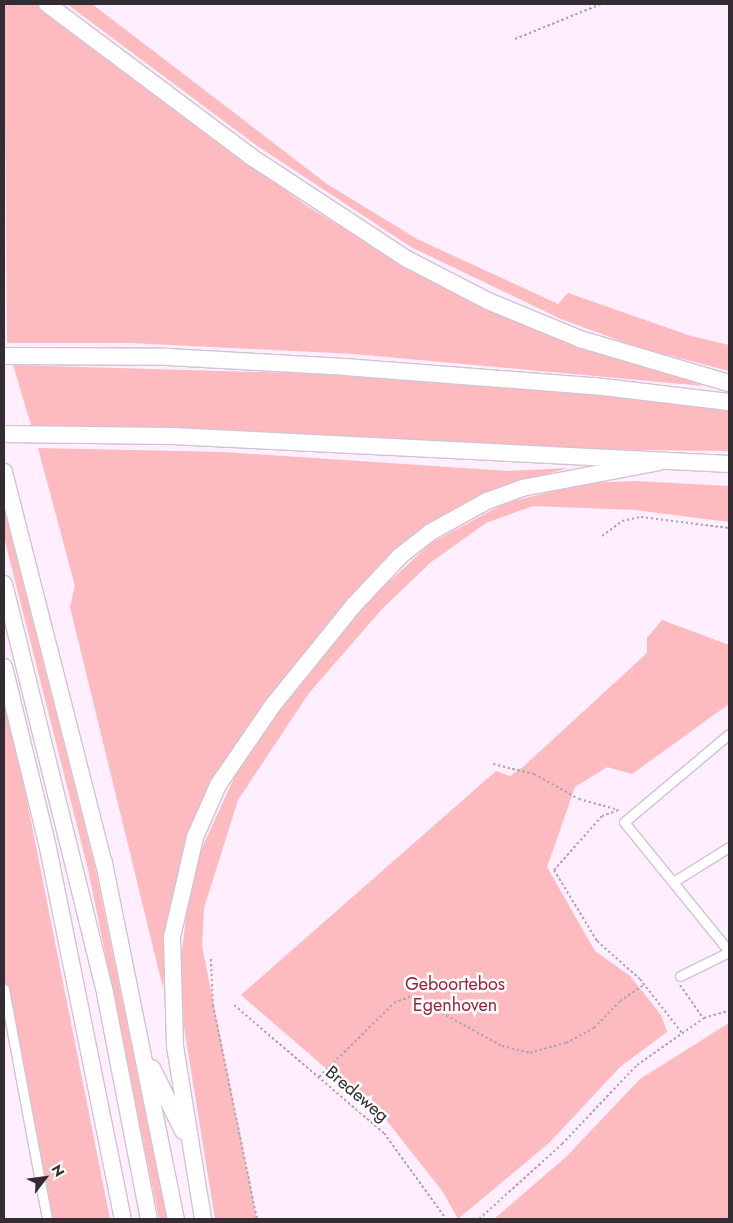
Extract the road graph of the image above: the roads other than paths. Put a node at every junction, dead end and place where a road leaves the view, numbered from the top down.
1 (47, 4) edge
2 (4, 356) edge
3 (729, 383) edge
4 (729, 402) edge
5 (4, 434) edge
6 (659, 462) junction
7 (729, 464) edge
8 (4, 472) edge
9 (4, 584) edge
10 (4, 667) edge
11 (729, 734) edge
12 (729, 847) edge
13 (673, 882) junction
14 (729, 952) edge
15 (680, 976) road end
16 (4, 989) edge
17 (145, 1054) junction
18 (192, 1159) junction
19 (47, 1219) edge
20 (123, 1219) edge
21 (148, 1219) edge
22 (176, 1219) edge
23 (203, 1219) edge

1 - 3 highway
2 - 4 highway
5 - 6 highway
6 - 7 highway
6 - 18 highway
8 - 17 highway
9 - 21 highway
10 - 20 highway
11 - 13 street
12 - 13 street
13 - 14 street
14 - 15 street
16 - 19 street
17 - 18 highway
17 - 22 highway
18 - 23 highway

